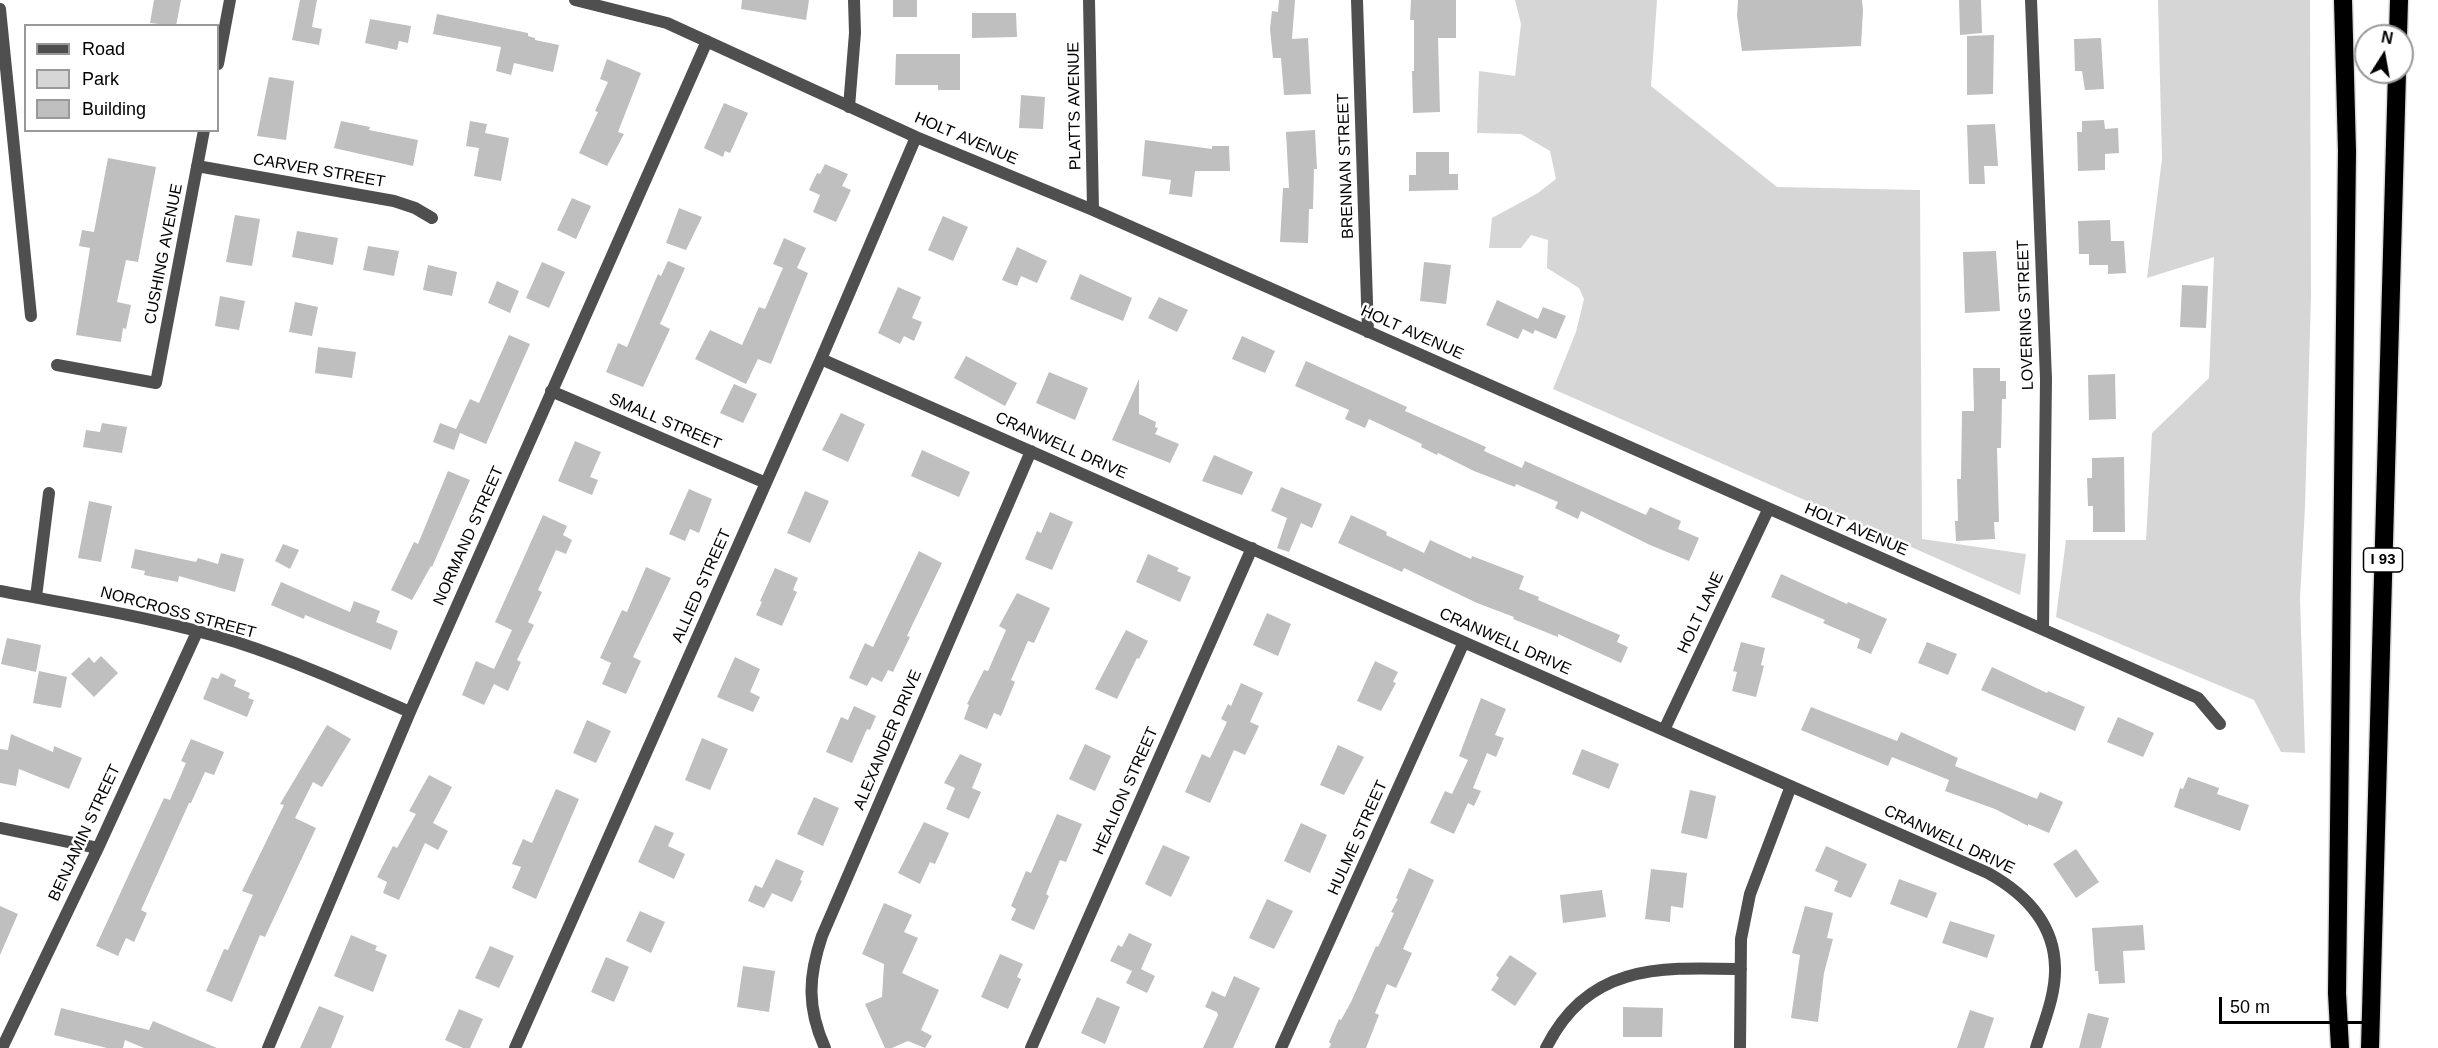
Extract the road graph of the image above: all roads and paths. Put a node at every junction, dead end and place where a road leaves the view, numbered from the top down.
1 (230, 0) edge
2 (575, 0) edge
3 (854, 0) edge
4 (1089, 0) edge
5 (1357, 0) edge
6 (2031, 0) edge
7 (2343, 0) edge
8 (2399, 0) edge
9 (0, 9) edge
10 (2398, 24) edge
11 (708, 41) junction
12 (219, 59) edge
13 (2397, 84) edge
14 (849, 107) junction
15 (204, 132) edge
16 (916, 137) junction
17 (197, 166) junction
18 (1093, 210) junction
19 (432, 218) dead end
20 (31, 316) dead end
21 (1368, 332) junction
22 (821, 359) junction
23 (57, 365) dead end
24 (551, 391) junction
25 (1031, 451) junction
26 (766, 483) junction
27 (49, 492) dead end
28 (1768, 510) junction
29 (1252, 548) junction
30 (0, 591) edge
31 (36, 597) junction
32 (2043, 629) junction
33 (197, 632) junction
34 (1464, 642) junction
35 (410, 712) junction
36 (2220, 724) dead end
37 (1664, 730) junction
38 (1791, 786) junction
39 (0, 828) edge
40 (98, 848) junction
41 (1740, 969) junction
42 (2, 1048) edge
43 (268, 1048) edge
44 (515, 1048) edge
45 (825, 1048) edge
46 (1031, 1048) edge
47 (1281, 1048) edge
48 (1546, 1048) edge
49 (1740, 1048) edge
50 (2036, 1048) edge
51 (2340, 1048) edge
52 (2370, 1048) edge

1 - 12 street
2 - 11 street, HOLT AVENUE
3 - 14 street
4 - 18 street, PLATTS AVENUE
5 - 21 street, BRENNAN STREET
6 - 32 street, LOVERING STREET
7 - 51 highway
8 - 10 highway
9 - 20 street
11 - 14 street, HOLT AVENUE
11 - 24 street, NORMAND STREET
13 - 52 highway, I 93
14 - 16 street, HOLT AVENUE
15 - 17 street, CUSHING AVENUE
16 - 18 street, HOLT AVENUE
16 - 22 street, ALLIED STREET
17 - 19 street, CARVER STREET
17 - 23 street, CUSHING AVENUE
18 - 21 street, HOLT AVENUE
21 - 28 street, HOLT AVENUE
22 - 25 street, CRANWELL DRIVE
22 - 26 street, ALLIED STREET
24 - 26 street, SMALL STREET
24 - 35 street, NORMAND STREET
25 - 29 street, CRANWELL DRIVE
25 - 45 street, ALEXANDER DRIVE
26 - 44 street, ALLIED STREET
27 - 31 street
28 - 32 street, HOLT AVENUE
28 - 37 street, HOLT LANE
29 - 34 street, CRANWELL DRIVE
29 - 46 street, HEALION STREET
30 - 31 street, NORCROSS STREET
31 - 33 street, NORCROSS STREET
32 - 36 street, HOLT AVENUE
33 - 35 street, NORCROSS STREET
33 - 40 street, BENJAMIN STREET
34 - 37 street, CRANWELL DRIVE
34 - 47 street, HULME STREET
35 - 43 street, NORMAND STREET
37 - 38 street, CRANWELL DRIVE
38 - 41 street
38 - 50 street, CRANWELL DRIVE
39 - 40 street
40 - 42 street, BENJAMIN STREET
41 - 48 street
41 - 49 street

